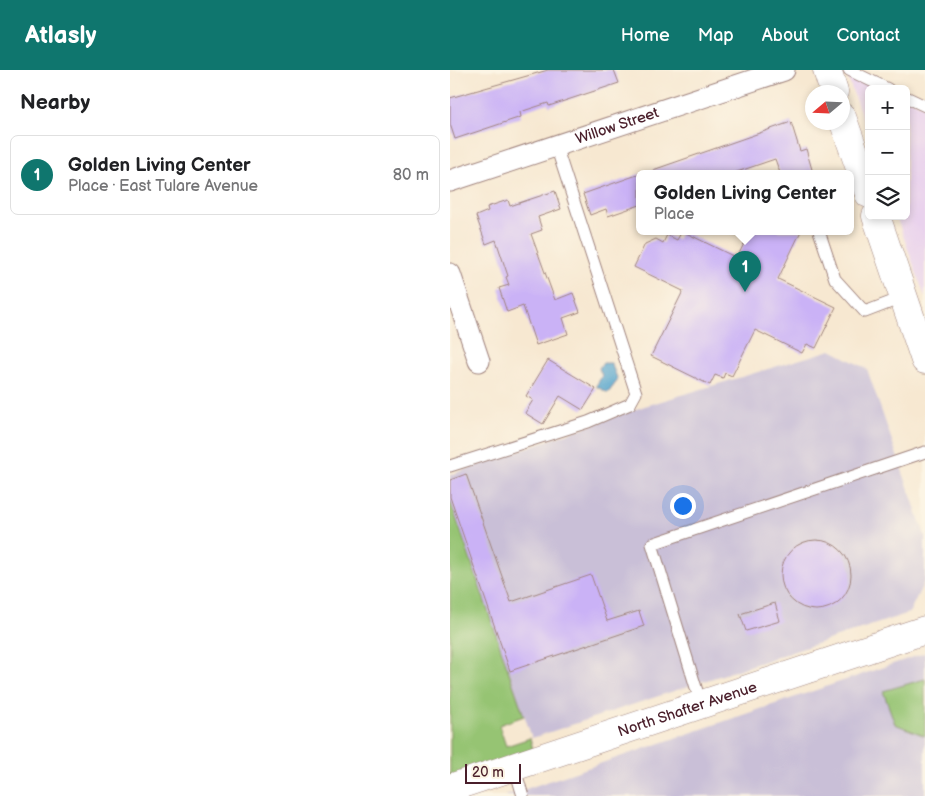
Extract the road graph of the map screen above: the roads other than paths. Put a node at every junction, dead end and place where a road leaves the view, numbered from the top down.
1 (784, 70) edge
2 (827, 70) edge
3 (849, 70) edge
4 (832, 85) edge
5 (880, 85) edge
6 (910, 100) edge
7 (925, 106) edge
8 (846, 130) edge
9 (556, 146) junction
10 (450, 181) edge
11 (864, 188) edge
12 (877, 220) edge
13 (820, 235) edge
14 (450, 274) edge
15 (904, 297) junction
16 (925, 360) edge
17 (479, 361) dead end
18 (925, 452) edge
19 (450, 466) edge
20 (925, 630) edge
21 (701, 704) junction
22 (514, 766) junction
23 (450, 788) edge
24 (523, 796) edge

1 - 9 street, Willow Street
2 - 4 main road
3 - 5 lane
6 - 7 lane
8 - 11 main road
9 - 10 street, Willow Street
9 - 19 lane
12 - 15 main road
13 - 15 lane
14 - 17 street
15 - 16 main road
18 - 21 lane
20 - 21 main road, North Shafter Avenue
21 - 22 main road, North Shafter Avenue
22 - 23 main road, North Shafter Avenue
22 - 24 lane

